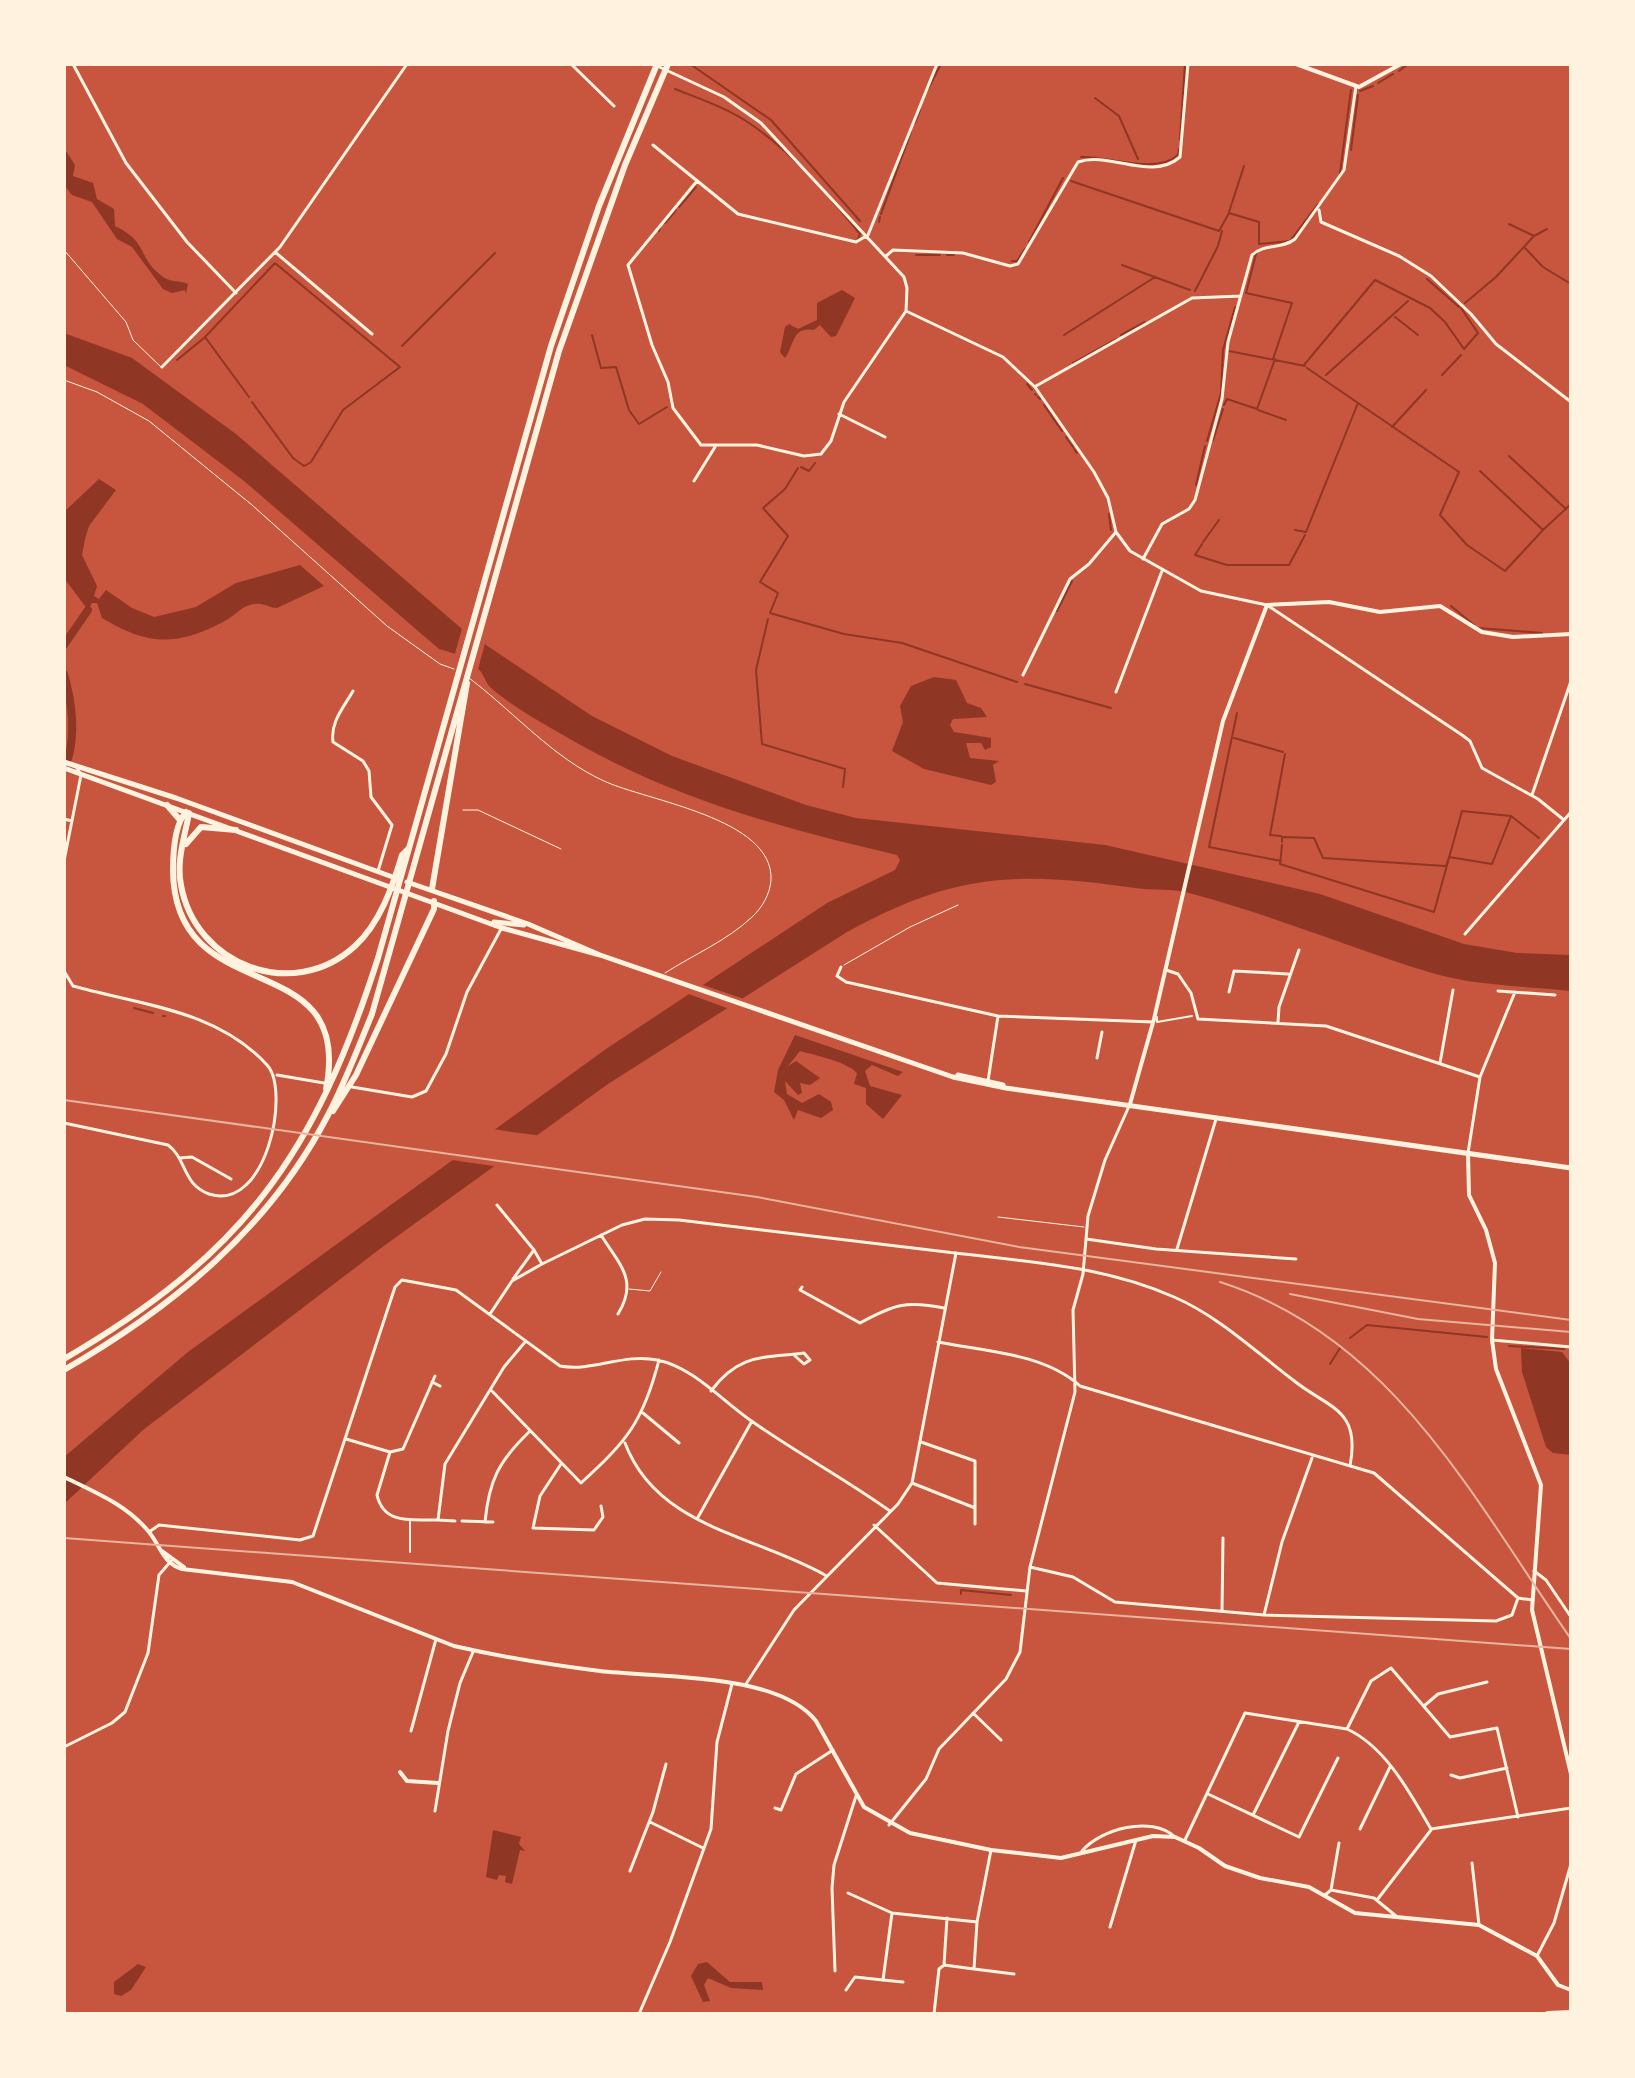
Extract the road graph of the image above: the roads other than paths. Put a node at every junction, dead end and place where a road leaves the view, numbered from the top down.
1 (73, 64) edge
2 (407, 64) edge
3 (571, 64) edge
4 (655, 64) edge
5 (668, 64) edge
6 (937, 64) edge
7 (1188, 64) edge
8 (1296, 64) edge
9 (1401, 64) edge
10 (1356, 86) junction
11 (614, 106) dead end
12 (653, 145) dead end
13 (697, 181) junction
14 (1319, 210) junction
15 (868, 235) junction
16 (64, 250) edge
17 (275, 252) junction
18 (886, 256) junction
19 (236, 293) junction
20 (1241, 296) junction
21 (906, 311) junction
22 (372, 334) dead end
23 (162, 367) joint
24 (64, 380) edge
25 (1035, 387) junction
26 (1571, 402) edge
27 (839, 414) junction
28 (885, 437) dead end
29 (715, 447) junction
30 (694, 481) dead end
31 (1116, 532) junction
32 (1143, 559) junction
33 (1162, 571) junction
34 (1267, 605) junction
35 (1571, 634) edge
36 (1023, 675) dead end
37 (1571, 681) edge
38 (464, 690) junction
39 (353, 691) dead end
40 (1116, 692) dead end
41 (64, 765) edge
42 (77, 767) junction
43 (89, 771) junction
44 (81, 774) junction
45 (1531, 795) junction
46 (176, 798) junction
47 (167, 805) junction
48 (206, 810) junction
49 (463, 810) dead end
50 (188, 812) junction
51 (1571, 812) edge
52 (64, 819) edge
53 (180, 820) junction
54 (1564, 820) junction
55 (72, 821) junction
56 (236, 830) junction
57 (303, 844) junction
58 (561, 849) dead end
59 (300, 853) junction
60 (181, 854) junction
61 (405, 854) junction
62 (64, 861) edge
63 (352, 871) junction
64 (378, 872) junction
65 (432, 886) junction
66 (423, 888) junction
67 (434, 901) junction
68 (958, 905) dead end
69 (499, 913) junction
70 (528, 924) junction
71 (502, 925) junction
72 (546, 932) junction
73 (1465, 934) dead end
74 (1299, 950) dead end
75 (600, 955) junction
76 (841, 967) joint
77 (1165, 970) junction
78 (64, 971) edge
79 (1288, 974) junction
80 (659, 976) junction
81 (1453, 990) dead end
82 (1498, 991) dead end
83 (1229, 992) dead end
84 (1515, 992) junction
85 (1555, 995) dead end
86 (998, 1016) junction
87 (1192, 1016) dead end
88 (1157, 1017) dead end
89 (1153, 1022) junction
90 (1278, 1022) junction
91 (1102, 1032) dead end
92 (1097, 1058) dead end
93 (1440, 1063) junction
94 (335, 1070) junction
95 (275, 1075) junction
96 (950, 1075) junction
97 (1480, 1077) junction
98 (988, 1081) junction
99 (1011, 1088) junction
100 (1130, 1104) junction
101 (328, 1116) junction
102 (1217, 1116) junction
103 (64, 1123) edge
104 (1468, 1153) junction
105 (180, 1158) junction
106 (1571, 1168) edge
107 (231, 1179) dead end
108 (497, 1205) dead end
109 (998, 1217) dead end
110 (1087, 1227) junction
111 (601, 1235) junction
112 (1086, 1239) junction
113 (1177, 1249) junction
114 (534, 1250) junction
115 (956, 1253) junction
116 (1296, 1259) dead end
117 (542, 1264) junction
118 (1083, 1267) junction
119 (661, 1272) dead end
120 (512, 1281) junction
121 (802, 1287) dead end
122 (629, 1289) junction
123 (944, 1308) junction
124 (490, 1314) junction
125 (618, 1314) dead end
126 (1492, 1340) junction
127 (525, 1342) junction
128 (938, 1342) junction
129 (1569, 1347) edge
130 (795, 1356) dead end
131 (64, 1359) edge
132 (659, 1360) junction
133 (64, 1370) edge
134 (435, 1376) dead end
135 (1075, 1381) junction
136 (432, 1382) junction
137 (440, 1386) dead end
138 (492, 1391) junction
139 (711, 1391) junction
140 (643, 1413) junction
141 (752, 1421) junction
142 (529, 1432) junction
143 (346, 1439) junction
144 (921, 1442) junction
145 (625, 1443) junction
146 (679, 1443) dead end
147 (390, 1452) junction
148 (1313, 1457) junction
149 (561, 1464) junction
150 (1350, 1466) junction
151 (64, 1477) edge
152 (912, 1483) junction
153 (601, 1506) dead end
154 (975, 1508) junction
155 (890, 1511) junction
156 (697, 1519) junction
157 (438, 1520) junction
158 (455, 1521) dead end
159 (462, 1521) dead end
160 (410, 1522) junction
161 (485, 1522) junction
162 (493, 1522) dead end
163 (975, 1524) dead end
164 (874, 1525) junction
165 (149, 1532) junction
166 (1223, 1538) dead end
167 (410, 1552) dead end
168 (170, 1561) junction
169 (1030, 1567) junction
170 (1534, 1571) junction
171 (826, 1575) junction
172 (1026, 1591) junction
173 (1518, 1598) junction
174 (1532, 1600) junction
175 (1222, 1611) junction
176 (1264, 1615) junction
177 (1571, 1617) edge
178 (436, 1639) junction
179 (474, 1650) junction
180 (1487, 1682) dead end
181 (732, 1684) junction
182 (745, 1685) junction
183 (1424, 1706) junction
184 (973, 1713) junction
185 (1299, 1722) junction
186 (1347, 1729) junction
187 (411, 1731) dead end
188 (1001, 1740) dead end
189 (64, 1747) edge
190 (833, 1750) junction
191 (1338, 1758) dead end
192 (666, 1764) dead end
193 (1391, 1767) junction
194 (1507, 1768) junction
195 (400, 1772) dead end
196 (1571, 1774) edge
197 (1451, 1775) dead end
198 (438, 1783) junction
199 (1208, 1794) junction
200 (856, 1796) junction
201 (775, 1808) dead end
202 (1571, 1808) edge
203 (435, 1811) dead end
204 (1253, 1815) junction
205 (1518, 1817) junction
206 (650, 1822) junction
207 (889, 1825) junction
208 (1360, 1829) dead end
209 (1431, 1829) junction
210 (1175, 1837) junction
211 (1136, 1840) junction
212 (1185, 1840) junction
213 (1339, 1843) dead end
214 (703, 1848) junction
215 (991, 1850) junction
216 (1081, 1854) junction
217 (1472, 1863) dead end
218 (1571, 1864) edge
219 (630, 1871) dead end
220 (1331, 1890) junction
221 (848, 1893) dead end
222 (1325, 1895) junction
223 (1377, 1900) junction
224 (892, 1913) junction
225 (947, 1918) junction
226 (1399, 1918) junction
227 (977, 1922) junction
228 (1479, 1925) junction
229 (1110, 1927) dead end
230 (1537, 1956) junction
231 (944, 1965) junction
232 (974, 1969) junction
233 (835, 1971) dead end
234 (1014, 1974) dead end
235 (883, 1980) junction
236 (903, 1982) dead end
237 (846, 1990) dead end
238 (1571, 1990) edge
239 (1571, 2013) edge
240 (639, 2014) edge
241 (934, 2014) edge
242 (1548, 2014) edge

1 - 19 street
2 - 17 street
3 - 11 street
4 - 15 street
4 - 61 highway
5 - 38 highway
6 - 15 street
7 - 18 street
8 - 10 street
9 - 10 street
10 - 14 street
12 - 13 street
13 - 15 street
13 - 29 street
14 - 20 street
14 - 26 street
15 - 18 street
16 - 23 lane
17 - 19 street
17 - 22 street
18 - 21 street
19 - 23 street
20 - 25 street
20 - 32 street
21 - 25 street
21 - 27 street
24 - 80 lane
25 - 31 street
27 - 28 street
27 - 29 street
29 - 30 street
31 - 32 street
31 - 36 street
32 - 33 street
33 - 34 street
33 - 40 street
34 - 35 street
34 - 45 street
34 - 77 street
37 - 45 street
38 - 65 highway
38 - 101 highway
39 - 64 street
41 - 42 main road
41 - 44 main road
42 - 43 main road
42 - 44 street
43 - 44 street
43 - 46 main road
44 - 47 main road
44 - 55 street
45 - 54 street
46 - 48 main road
46 - 50 main road
47 - 50 main road
47 - 53 highway
48 - 50 main road
48 - 57 main road
49 - 58 lane
50 - 53 highway
50 - 56 main road
50 - 60 highway
51 - 54 street
52 - 55 street
53 - 94 highway
54 - 73 street
55 - 62 street
56 - 59 main road
56 - 60 highway
57 - 59 street
57 - 64 main road
59 - 63 main road
60 - 61 highway
61 - 94 highway
63 - 66 main road
63 - 67 main road
64 - 66 main road
65 - 66 highway
65 - 67 main road
65 - 69 main road
67 - 71 main road
67 - 101 highway
68 - 76 lane
69 - 70 main road
69 - 71 street
70 - 71 main road
70 - 72 main road
71 - 72 main road
71 - 75 main road
71 - 95 street
72 - 75 main road
74 - 79 street
75 - 80 main road
76 - 86 street
77 - 89 street
77 - 90 street
78 - 95 street
79 - 83 street
79 - 90 street
80 - 96 main road
81 - 93 street
82 - 84 street
84 - 85 street
84 - 97 street
86 - 89 street
86 - 98 street
87 - 88 street
89 - 100 street
90 - 93 street
91 - 92 street
93 - 97 street
94 - 131 highway
95 - 105 street
96 - 98 main road
96 - 99 main road
97 - 104 street
98 - 99 main road
99 - 100 main road
100 - 102 main road
100 - 110 street
101 - 133 highway
102 - 104 main road
102 - 113 street
103 - 105 street
104 - 106 main road
104 - 126 street
105 - 107 street
108 - 114 street
109 - 110 lane
110 - 112 street
111 - 115 street
111 - 117 street
111 - 122 street
112 - 113 street
112 - 118 street
113 - 116 street
114 - 117 street
114 - 120 street
115 - 118 street
115 - 123 street
117 - 120 street
118 - 135 street
118 - 150 street
119 - 122 lane
120 - 124 street
121 - 123 street
122 - 125 street
123 - 128 street
124 - 127 street
124 - 143 street
126 - 129 street
126 - 170 street
127 - 132 street
127 - 138 street
128 - 135 street
128 - 144 street
130 - 139 street
132 - 139 street
132 - 140 street
134 - 136 street
135 - 148 street
135 - 169 street
136 - 137 street
136 - 147 street
138 - 142 street
138 - 157 street
139 - 141 street
140 - 145 street
140 - 146 street
141 - 155 street
141 - 156 street
142 - 149 street
142 - 161 street
143 - 147 street
143 - 165 street
144 - 152 street
144 - 154 street
145 - 149 street
145 - 156 street
147 - 160 street
148 - 150 street
148 - 176 street
149 - 153 street
150 - 173 street
151 - 165 street
152 - 154 street
152 - 155 street
154 - 163 street
155 - 164 street
156 - 171 street
157 - 158 street
157 - 160 street
159 - 161 street
160 - 167 street
161 - 162 street
164 - 171 street
164 - 172 street
165 - 168 street
166 - 175 street
168 - 178 street
168 - 189 street
169 - 172 street
169 - 175 street
170 - 174 street
170 - 177 street
171 - 182 street
172 - 184 street
173 - 174 street
173 - 176 street
174 - 196 street
175 - 176 street
178 - 179 street
178 - 187 street
179 - 181 street
179 - 198 street
180 - 183 street
181 - 182 street
181 - 214 street
182 - 190 street
183 - 186 street
183 - 194 street
184 - 188 street
184 - 207 street
185 - 186 street
185 - 199 street
185 - 204 street
186 - 193 street
190 - 200 street
190 - 201 street
191 - 204 street
192 - 206 street
193 - 208 street
193 - 209 street
194 - 197 street
194 - 205 street
195 - 198 street
198 - 203 street
199 - 204 street
199 - 212 street
200 - 207 street
200 - 233 street
202 - 205 street
205 - 209 street
206 - 214 street
206 - 219 street
207 - 215 street
209 - 223 street
210 - 211 street
210 - 212 street
210 - 216 street
211 - 216 street
211 - 229 street
212 - 222 street
213 - 220 street
214 - 240 street
215 - 216 street
215 - 227 street
217 - 228 street
218 - 230 street
220 - 222 street
220 - 223 street
221 - 224 street
222 - 226 street
223 - 226 street
224 - 225 street
224 - 235 street
225 - 227 street
225 - 231 street
226 - 228 street
227 - 232 street
228 - 230 street
230 - 238 street
231 - 232 street
231 - 241 street
232 - 234 street
235 - 236 street
235 - 237 street
239 - 242 highway

